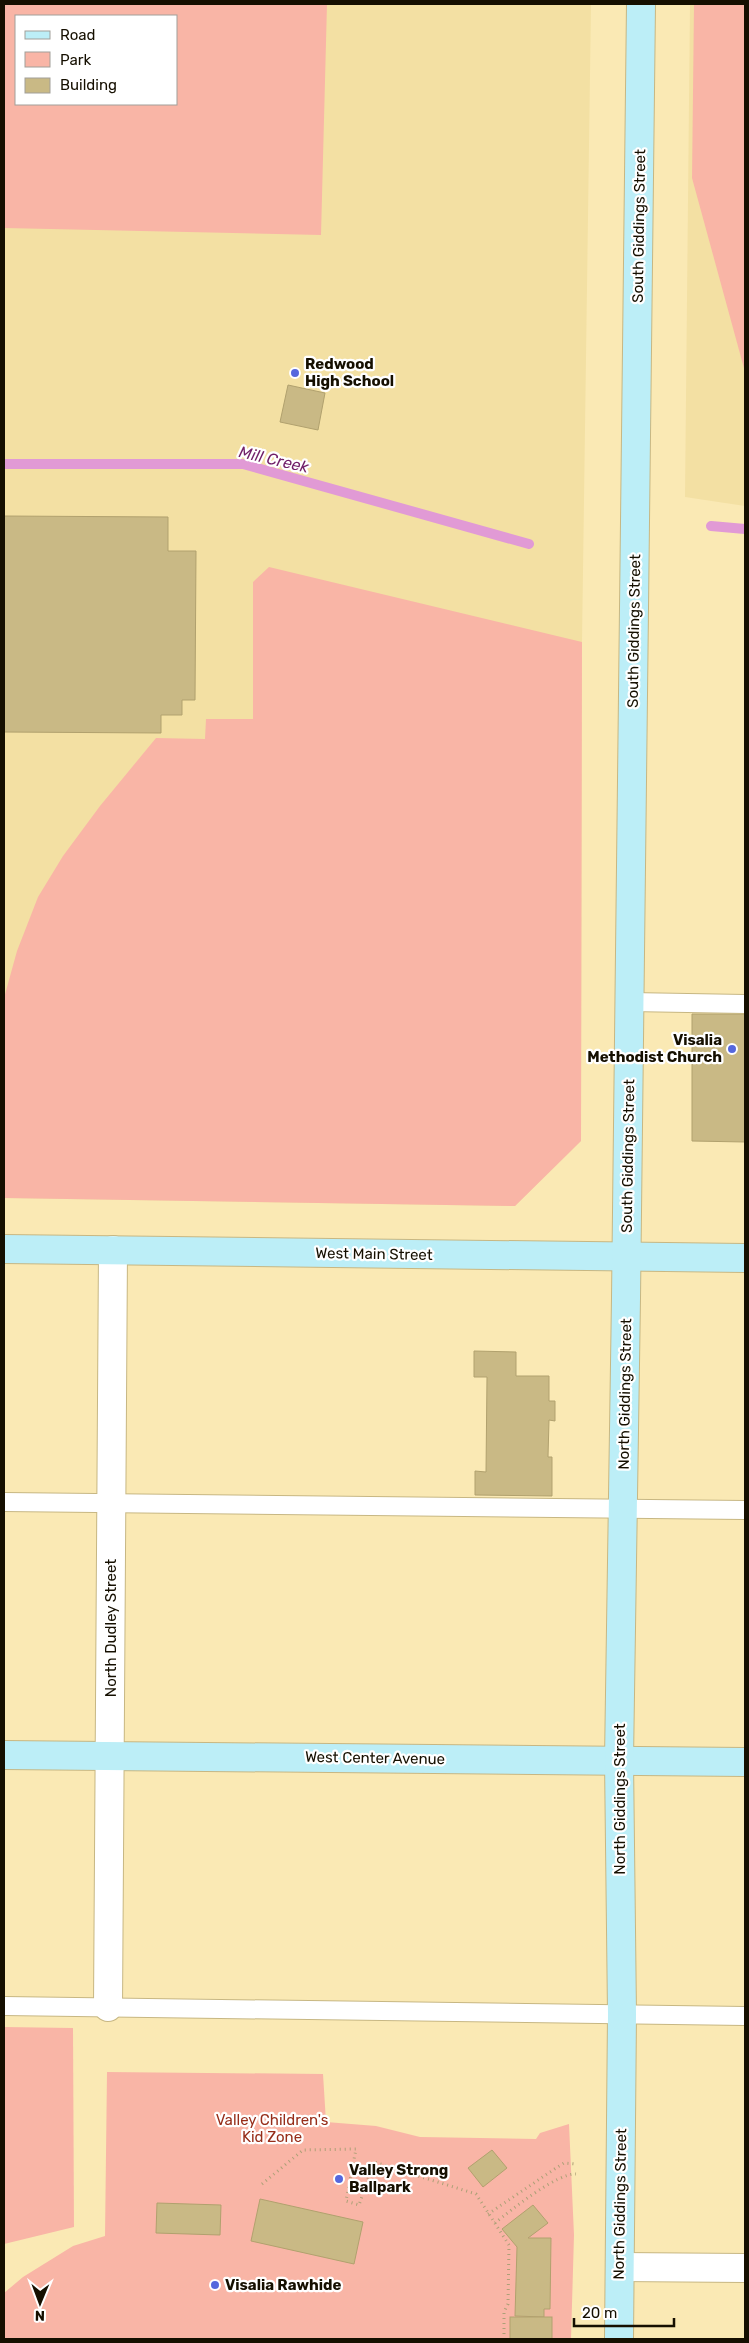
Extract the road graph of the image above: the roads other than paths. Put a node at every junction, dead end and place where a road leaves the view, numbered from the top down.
1 (641, 4) edge
2 (630, 1002) junction
3 (745, 1004) edge
4 (4, 1249) edge
5 (113, 1250) junction
6 (627, 1258) junction
7 (745, 1258) edge
8 (4, 1502) edge
9 (112, 1504) junction
10 (623, 1508) junction
11 (745, 1510) edge
12 (4, 1755) edge
13 (110, 1756) junction
14 (619, 1760) junction
15 (745, 1762) edge
16 (4, 2006) edge
17 (108, 2007) junction
18 (622, 2014) junction
19 (745, 2016) edge
20 (620, 2267) junction
21 (745, 2268) edge
22 (619, 2339) edge

1 - 2 street, South Giddings Street
2 - 3 lane
2 - 6 street, South Giddings Street
4 - 5 street, West Main Street
5 - 6 street, West Main Street
5 - 9 street, North Dudley Street
6 - 7 street, West Main Street
6 - 10 street, North Giddings Street
8 - 9 lane
9 - 10 lane
9 - 13 street, North Dudley Street
10 - 11 lane
10 - 14 street, North Giddings Street
12 - 13 street, West Center Avenue
13 - 14 street, West Center Avenue
13 - 17 street, North Dudley Street
14 - 15 street, West Center Avenue
14 - 18 street, North Giddings Street
16 - 17 lane
17 - 18 lane
18 - 19 lane
18 - 20 street, North Giddings Street
20 - 21 street
20 - 22 street, North Giddings Street

